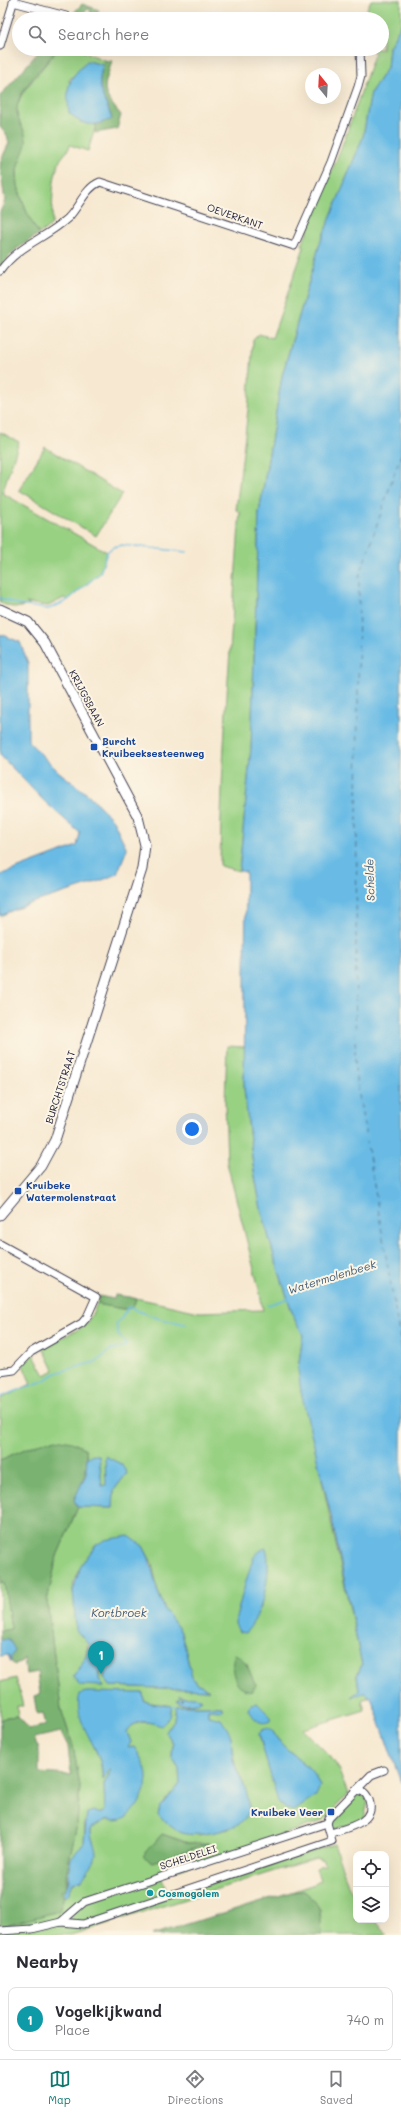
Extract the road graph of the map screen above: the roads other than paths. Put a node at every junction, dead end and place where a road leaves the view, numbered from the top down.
1 (14, 1) edge
2 (52, 12) edge
3 (0, 46) edge
4 (360, 56) edge
5 (0, 271) edge
6 (0, 609) edge
7 (115, 952) joint
8 (0, 1215) edge
9 (0, 1244) edge
10 (0, 1372) edge
11 (384, 1770) dead end
12 (355, 1790) junction
13 (327, 1823) junction
14 (331, 1833) junction
15 (61, 1922) junction
16 (0, 1932) edge

1 - 2 street
1 - 3 street
4 - 5 street, OEVERKANT
6 - 7 main road, KRIJGSBAAN
7 - 8 main road, BURCHTSTRAAT
9 - 10 street
11 - 12 street
12 - 13 street
12 - 14 street
13 - 14 street
13 - 15 street, SCHELDELEI
14 - 15 street, SCHELDELEI
15 - 16 street, SCHELDELEI

